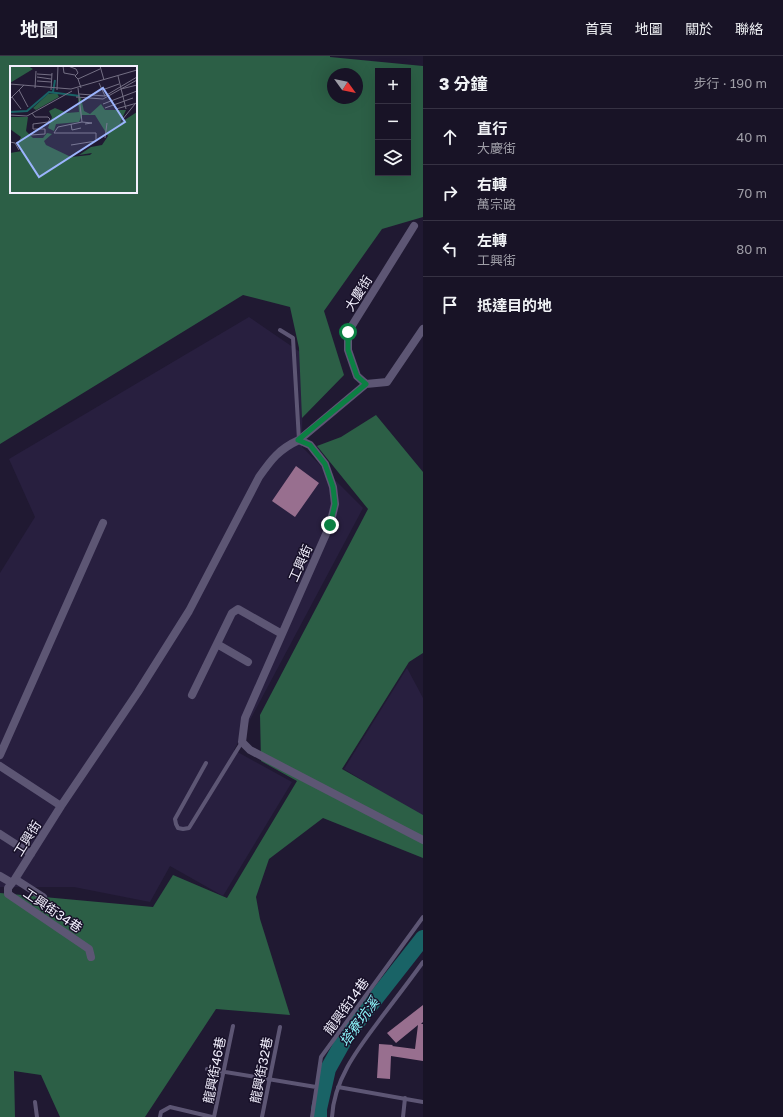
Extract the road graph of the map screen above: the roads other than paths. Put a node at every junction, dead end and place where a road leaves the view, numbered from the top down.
1 (414, 226) dead end
2 (423, 329) edge
3 (280, 330) dead end
4 (366, 384) junction
5 (298, 440) junction
6 (103, 523) dead end
7 (282, 634) junction
8 (217, 644) junction
9 (248, 662) dead end
10 (192, 695) dead end
11 (242, 742) junction
12 (0, 755) edge
13 (206, 763) dead end
14 (0, 766) edge
15 (61, 806) junction
16 (0, 834) edge
17 (423, 840) edge
18 (31, 854) junction
19 (0, 876) edge
20 (14, 881) junction
21 (43, 896) dead end
22 (423, 917) edge
23 (91, 957) dead end
24 (423, 962) edge
25 (233, 1026) dead end
26 (280, 1026) dead end
27 (207, 1069) dead end
28 (223, 1072) junction
29 (269, 1079) junction
30 (316, 1087) junction
31 (338, 1087) junction
32 (405, 1098) junction
33 (35, 1102) dead end
34 (423, 1102) edge
35 (37, 1117) edge
36 (160, 1117) edge
37 (213, 1117) edge
38 (262, 1117) edge
39 (312, 1117) edge
40 (332, 1117) edge
41 (403, 1117) edge

1 - 4 street, 大慶街
2 - 4 street
3 - 5 lane
4 - 5 street
5 - 7 street, 工興街
5 - 15 street, 工興街
6 - 12 street
7 - 8 street
7 - 11 street, 工興街
8 - 9 street
8 - 10 street
11 - 13 lane
11 - 17 street
14 - 15 street
15 - 18 street, 工興街
16 - 18 street
18 - 20 street, 工興街
19 - 20 street
20 - 21 street
20 - 23 street, 工興街34巷
22 - 30 lane, 龍興街14巷
24 - 31 lane
25 - 28 lane, 龍興街46巷
26 - 29 lane, 龍興街32巷
27 - 28 lane
28 - 29 lane
28 - 37 lane, 龍興街46巷
29 - 30 lane
29 - 38 lane, 龍興街32巷
30 - 39 lane, 龍興街14巷
31 - 32 lane
31 - 40 lane
32 - 34 lane
32 - 41 lane
33 - 35 lane
36 - 37 lane

